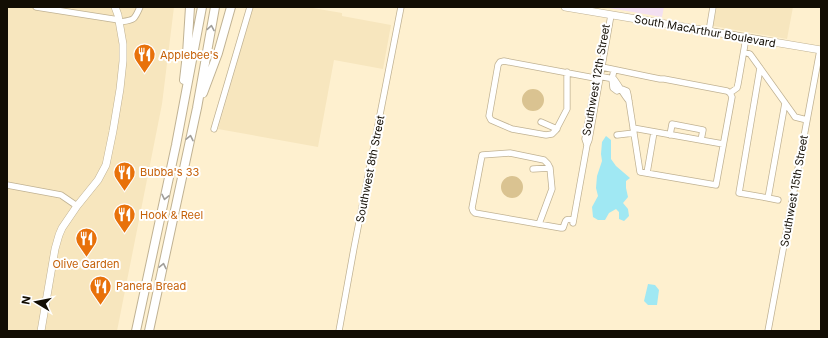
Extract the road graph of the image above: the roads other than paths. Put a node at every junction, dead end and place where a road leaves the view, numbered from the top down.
1 (36, 7) edge
2 (115, 7) edge
3 (140, 7) edge
4 (190, 7) edge
5 (202, 7) edge
6 (215, 7) edge
7 (231, 7) edge
8 (250, 7) edge
9 (401, 7) edge
10 (565, 7) edge
11 (713, 7) edge
12 (609, 14) junction
13 (119, 21) junction
14 (709, 31) junction
15 (746, 38) junction
16 (820, 50) edge
17 (744, 52) junction
18 (602, 67) junction
19 (760, 68) junction
20 (614, 70) junction
21 (567, 72) junction
22 (598, 77) junction
23 (612, 79) junction
24 (729, 92) junction
25 (785, 103) junction
26 (197, 108) junction
27 (183, 109) junction
28 (807, 120) junction
29 (541, 122) dead end
30 (214, 128) dead end
31 (557, 129) junction
32 (634, 130) junction
33 (654, 132) junction
34 (670, 134) junction
35 (617, 135) dead end
36 (701, 140) junction
37 (723, 144) junction
38 (550, 168) junction
39 (533, 169) dead end
40 (647, 173) junction
41 (7, 185) edge
42 (768, 198) junction
43 (778, 200) dead end
44 (77, 206) junction
45 (539, 224) junction
46 (41, 331) edge
47 (136, 331) edge
48 (149, 331) edge
49 (339, 331) edge
50 (768, 331) edge

1 - 13 street
2 - 13 main road
3 - 13 street
4 - 27 highway
5 - 27 highway
26 -> 6 highway
7 - 26 highway
8 - 30 street
9 - 49 street, Southwest 8th Street
10 - 12 main road, South MacArthur Boulevard
11 - 14 street
12 - 14 main road, South MacArthur Boulevard
12 - 18 street, Southwest 12th Street
12 - 22 street, Southwest 12th Street
13 - 44 main road
14 - 15 main road, South MacArthur Boulevard
15 - 16 main road, South MacArthur Boulevard
15 - 17 street
16 - 28 street, Southwest 15th Street
17 - 19 street
17 - 24 street
18 - 20 street
18 - 22 street, Southwest 12th Street
19 - 25 street
19 - 42 street
20 - 23 street
20 - 24 street
21 - 22 street
21 - 31 street
21 - 31 street
22 - 23 street
22 - 45 street, Southwest 12th Street
23 - 32 street
24 - 37 street
25 - 28 street
25 - 42 street
48 -> 26 highway
27 -> 47 highway
28 - 50 street, Southwest 15th Street
29 - 31 street
32 - 33 street
32 - 35 street
32 - 40 street
33 - 34 street
33 - 40 street
34 - 36 street
34 - 36 street
36 - 37 street
37 - 40 street
38 - 39 street
38 - 45 street
38 - 45 street
41 - 44 street
42 - 43 street
44 - 46 main road

